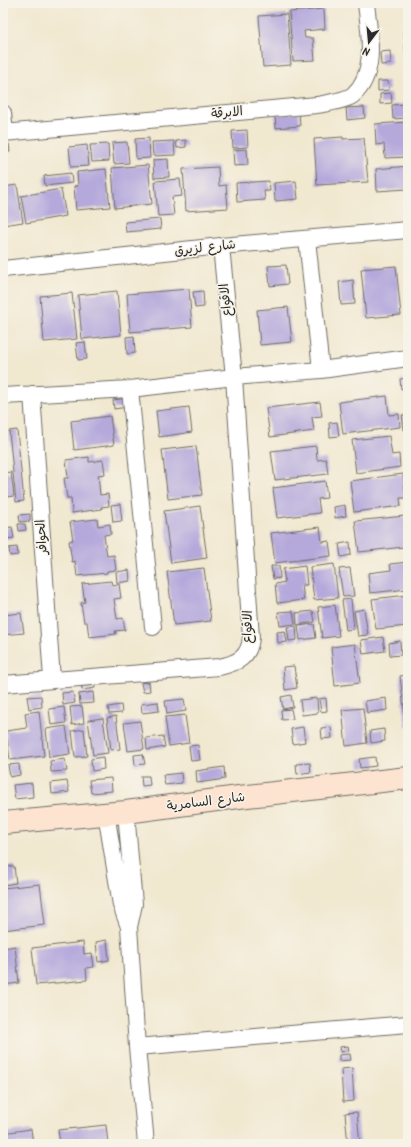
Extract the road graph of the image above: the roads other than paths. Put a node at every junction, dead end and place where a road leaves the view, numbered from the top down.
1 (366, 3) edge
2 (3, 113) edge
3 (4, 133) edge
4 (408, 230) edge
5 (307, 239) junction
6 (221, 246) junction
7 (3, 268) edge
8 (408, 358) edge
9 (321, 370) junction
10 (234, 377) junction
11 (130, 389) junction
12 (32, 394) junction
13 (3, 396) edge
14 (153, 627) dead end
15 (52, 679) junction
16 (3, 684) edge
17 (408, 778) edge
18 (116, 813) junction
19 (3, 823) edge
20 (408, 1024) edge
21 (137, 1047) junction
22 (146, 1144) edge

1 - 3 street, الابرقة
2 - 3 street
4 - 5 street, شارع لزيرق
5 - 6 street, شارع لزيرق
5 - 9 street
6 - 7 street, شارع لزيرق
6 - 10 street, الاقواع
8 - 9 street
9 - 10 street
10 - 11 street
10 - 15 street, الاقواع
11 - 12 street
11 - 14 street
12 - 13 street
12 - 15 street, الحوافر
15 - 16 street, الاقواع
17 - 18 street, شارع السامرية
18 - 19 street, شارع السامرية
18 - 21 street
20 - 21 street
21 - 22 street

